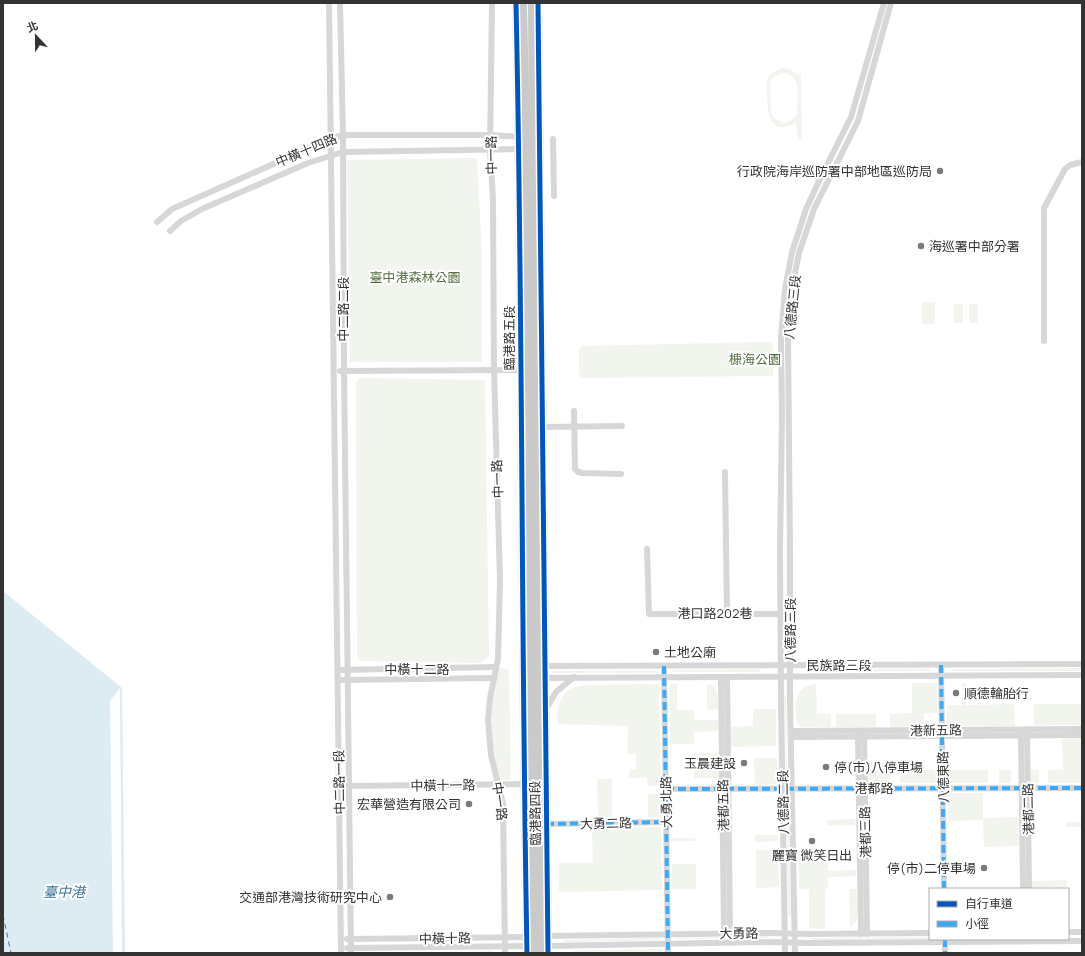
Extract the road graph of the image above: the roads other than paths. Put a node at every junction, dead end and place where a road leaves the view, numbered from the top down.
1 (329, 3) edge
2 (340, 3) edge
3 (492, 3) edge
4 (516, 3) edge
5 (523, 3) edge
6 (532, 3) edge
7 (538, 3) edge
8 (884, 3) edge
9 (891, 3) edge
10 (851, 117) junction
11 (858, 121) junction
12 (343, 135) junction
13 (491, 135) junction
14 (530, 137) junction
15 (332, 138) junction
16 (553, 139) dead end
17 (530, 149) junction
18 (490, 150) junction
19 (343, 152) junction
20 (332, 154) junction
21 (1082, 162) edge
22 (530, 168) junction
23 (556, 168) junction
24 (554, 196) dead end
25 (157, 222) dead end
26 (170, 231) dead end
27 (781, 338) junction
28 (788, 338) junction
29 (1044, 341) dead end
30 (494, 370) junction
31 (531, 370) junction
32 (334, 371) junction
33 (344, 371) junction
34 (574, 411) dead end
35 (574, 426) junction
36 (622, 426) dead end
37 (542, 427) junction
38 (724, 472) dead end
39 (621, 474) dead end
40 (647, 549) dead end
41 (337, 611) joint
42 (727, 614) junction
43 (781, 614) junction
44 (348, 615) joint
45 (1082, 664) edge
46 (781, 665) junction
47 (790, 665) junction
48 (942, 665) junction
49 (664, 666) junction
50 (496, 667) junction
51 (348, 669) junction
52 (338, 670) junction
53 (534, 672) junction
54 (1082, 675) edge
55 (781, 676) junction
56 (790, 676) junction
57 (942, 676) junction
58 (574, 677) junction
59 (664, 677) junction
60 (724, 677) junction
61 (494, 678) junction
62 (338, 680) junction
63 (348, 680) junction
64 (545, 710) junction
65 (1082, 729) edge
66 (1024, 732) junction
67 (942, 733) junction
68 (791, 734) junction
69 (861, 734) junction
70 (1082, 735) edge
71 (499, 784) junction
72 (536, 784) junction
73 (339, 786) junction
74 (349, 786) junction
75 (783, 788) junction
76 (862, 788) junction
77 (943, 788) junction
78 (1024, 788) junction
79 (1082, 788) edge
80 (666, 789) junction
81 (725, 789) junction
82 (792, 789) junction
83 (666, 822) junction
84 (546, 824) junction
85 (944, 888) edge
86 (1023, 888) edge
87 (1029, 888) edge
88 (1069, 932) edge
89 (1082, 932) edge
90 (727, 933) junction
91 (929, 933) edge
92 (864, 934) junction
93 (505, 937) junction
94 (537, 937) junction
95 (785, 938) junction
96 (794, 938) junction
97 (341, 939) junction
98 (351, 939) junction
99 (668, 939) junction
100 (945, 941) edge
101 (1082, 941) edge
102 (505, 946) junction
103 (537, 949) edge
104 (341, 950) edge
105 (351, 950) edge
106 (505, 953) edge
107 (668, 953) edge
108 (785, 953) edge
109 (795, 953) edge
110 (945, 953) edge

1 - 15 street, 中二路二段
2 - 12 street, 中二路二段
3 - 13 street, 中一路
4 - 14 main road, 臨港路五段
5 - 14 main road, 臨港路五段
6 - 14 main road, 臨港路五段
7 - 14 main road, 臨港路五段
8 - 10 street, 八德路三段
9 - 11 street, 八德路三段
10 - 11 street
10 - 27 street, 八德路三段
11 - 28 street, 八德路三段
12 - 13 street, 中橫十四路
12 - 15 street, 中橫十四路
12 - 19 street, 中二路二段
13 - 14 street, 中橫十四路
13 - 18 street, 中一路
14 - 17 main road, 臨港路五段
14 - 17 main road, 臨港路五段
15 - 20 street, 中二路二段
15 - 25 street, 中橫十四路
16 - 23 street
17 - 18 street, 中橫十四路
17 - 22 main road, 臨港路五段
17 - 22 main road, 臨港路五段
18 - 19 street, 中橫十四路
18 - 30 street, 中一路
19 - 20 street, 中橫十四路
19 - 33 street, 中二路二段
20 - 26 street, 中橫十四路
20 - 32 street, 中二路二段
21 - 29 street
22 - 23 street
22 - 31 main road, 臨港路五段
22 - 31 main road, 臨港路五段
23 - 24 street
27 - 28 street
27 - 43 street, 八德路三段
28 - 47 street, 八德路三段
30 - 31 street
30 - 33 street
30 - 50 street, 中一路
31 - 37 main road, 臨港路五段
31 - 53 main road, 臨港路五段
31 - 53 main road, 臨港路五段
32 - 33 street
32 - 41 street, 中二路二段
33 - 44 street, 中二路二段
34 - 35 street
35 - 36 street
35 - 37 street
35 - 39 street
37 - 53 main road, 臨港路五段
38 - 42 street
40 - 42 street, 港口路202巷
41 - 52 street, 中二路一段
42 - 43 street, 港口路202巷
43 - 46 street, 八德路三段
44 - 51 street, 中二路一段
45 - 48 street, 民族路三段
46 - 47 street, 民族路三段
46 - 49 street, 民族路三段
46 - 55 street, 八德路二段
47 - 48 street, 民族路三段
47 - 56 street, 八德路三段
48 - 57 street, 八德東路
49 - 53 street, 民族路三段
49 - 59 street, 大勇北路
50 - 51 street, 中橫十二路
50 - 61 street, 中一路
51 - 52 street, 中橫十二路
51 - 63 street, 中二路一段
52 - 62 street, 中二路一段
53 - 58 street, 民族路三段
53 - 64 main road, 臨港路四段
53 - 72 main road, 臨港路四段
53 - 72 main road, 臨港路四段
54 - 57 street, 民族路三段
55 - 56 street, 民族路三段
55 - 60 street, 民族路三段
55 - 75 street, 八德路二段
56 - 57 street, 民族路三段
56 - 68 street, 八德路二段
57 - 67 street, 八德東路
58 - 59 street, 民族路三段
58 - 64 street
59 - 60 street, 民族路三段
59 - 80 street, 大勇北路
60 - 81 street, 港都五路
61 - 63 street, 中橫十二路
61 - 71 street, 中一路
62 - 63 street, 中橫十二路
62 - 73 street, 中二路一段
63 - 74 street, 中二路一段
64 - 72 main road, 臨港路四段
65 - 66 street, 港新五路
66 - 67 street, 港新五路
66 - 70 street, 港新五路
66 - 78 street, 港都二路
67 - 69 street, 港新五路
67 - 77 street, 八德東路
68 - 69 street, 港新五路
68 - 82 street, 八德路二段
69 - 76 street, 港都三路
71 - 72 street, 中橫十一路
71 - 74 street, 中橫十一路
71 - 93 street, 中一路
72 - 84 main road, 臨港路四段
72 - 94 main road, 臨港路四段
72 - 94 main road, 臨港路四段
73 - 74 street, 中橫十一路
73 - 97 street, 中二路一段
74 - 98 street, 中二路一段
75 - 81 street, 港都路
75 - 82 street, 港都路
75 - 95 street, 八德路二段
76 - 77 street, 港都路
76 - 82 street, 港都路
76 - 92 street, 港都三路
77 - 78 street, 港都路
77 - 85 street, 八德東路
78 - 79 street, 港都路
78 - 86 street, 港都二路
78 - 87 street, 港都二路
80 - 81 street, 港都路
80 - 83 street, 大勇北路
81 - 90 street, 港都五路
82 - 96 street, 八德路二段
83 - 84 street, 大勇二路
83 - 99 street, 大勇北路
84 - 94 main road, 臨港路四段
88 - 89 street
90 - 95 street, 大勇路
90 - 99 street, 大勇路
91 - 92 street, 大勇路
92 - 96 street, 大勇路
93 - 94 street, 中橫十路
93 - 98 street, 中橫十路
93 - 102 street, 中一路
94 - 99 street, 大勇路
94 - 103 main road, 臨港路四段
94 - 103 main road, 臨港路四段
95 - 96 street, 大勇路
95 - 96 street, 大勇路
95 - 99 street, 大勇路
95 - 108 street, 八德路二段
96 - 100 street, 大勇路
96 - 109 street, 八德路二段
97 - 98 street, 中橫十路
97 - 104 street, 中二路一段
98 - 105 street, 中二路一段
99 - 103 street, 大勇路
99 - 107 street, 大勇北路
100 - 101 street, 大勇路
100 - 110 street
102 - 103 street, 中橫十路
102 - 105 street, 中橫十路
102 - 106 street, 中一路
104 - 105 street, 中橫十路

